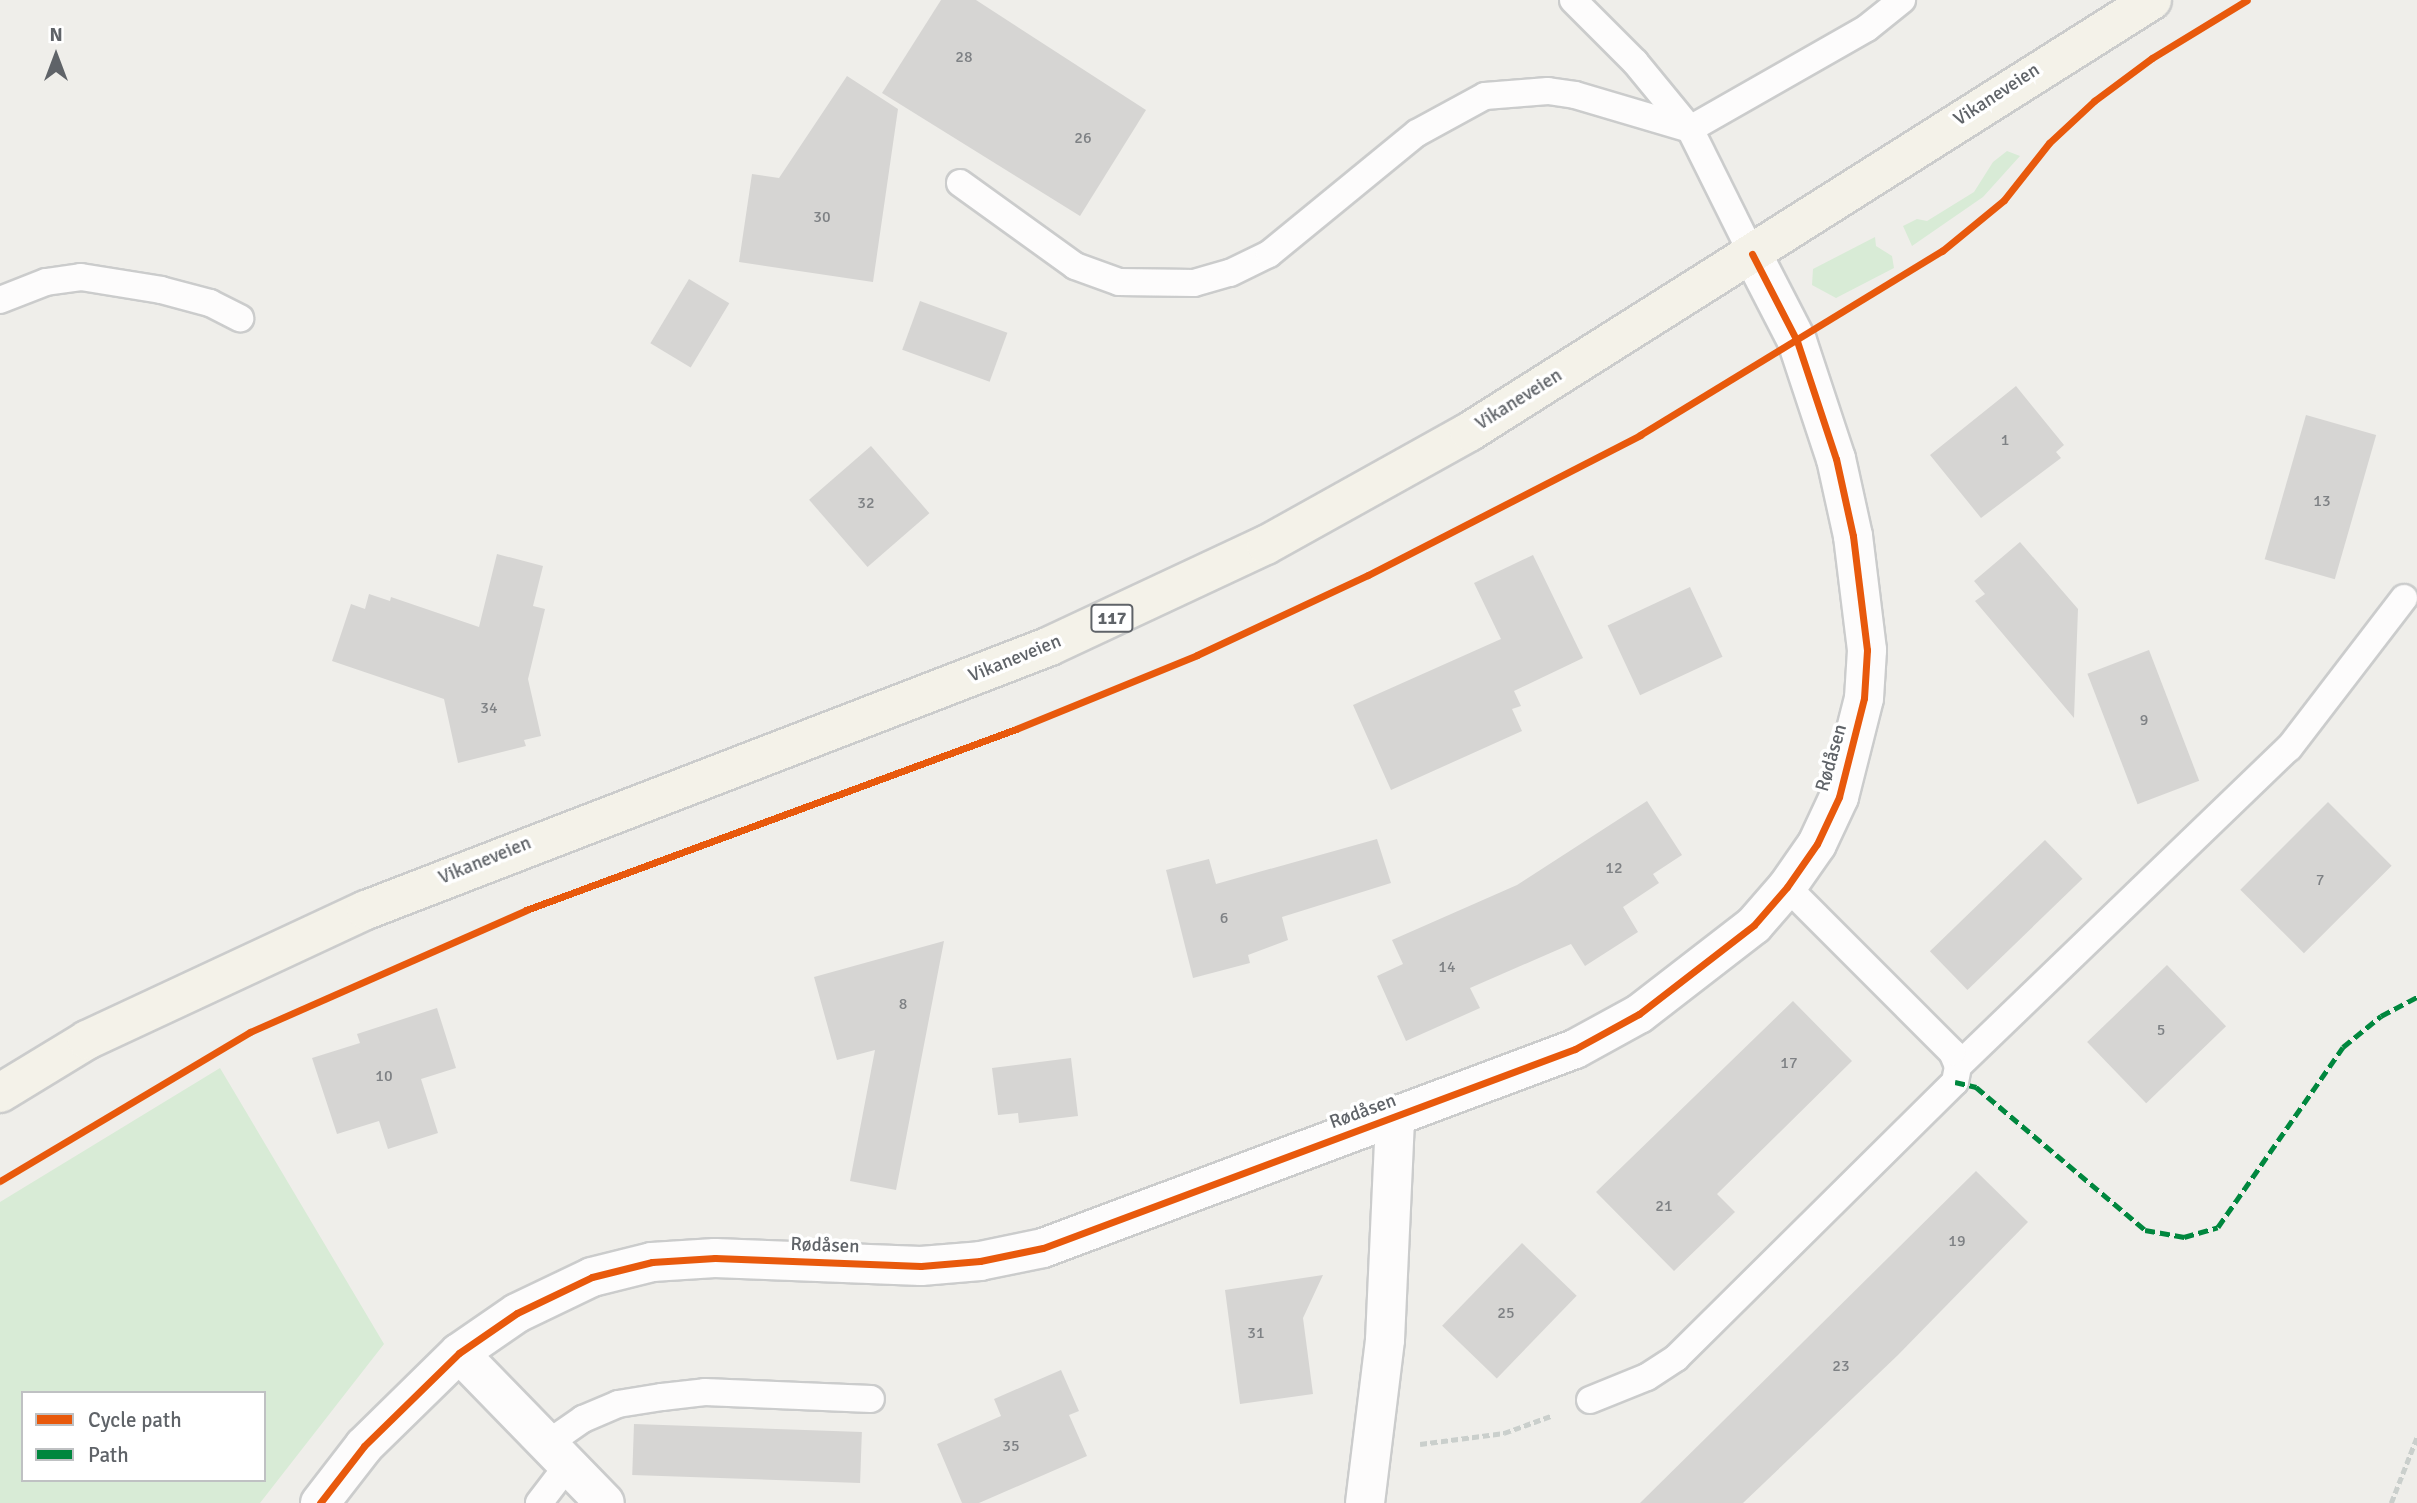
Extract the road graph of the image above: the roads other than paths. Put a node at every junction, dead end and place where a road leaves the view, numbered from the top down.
1 (1573, 0) edge
2 (1902, 0) edge
3 (2151, 0) edge
4 (1689, 129) junction
5 (960, 183) dead end
6 (1752, 254) junction
7 (0, 300) edge
8 (240, 318) dead end
9 (2404, 598) dead end
10 (1787, 887) junction
11 (1958, 1066) junction
12 (0, 1093) edge
13 (1395, 1118) junction
14 (459, 1353) junction
15 (870, 1399) dead end
16 (1590, 1400) road end
17 (558, 1455) junction
18 (320, 1503) edge
19 (539, 1503) edge
20 (605, 1503) edge
21 (1365, 1503) edge

1 - 4 lane
2 - 4 lane
3 - 6 main road, Vikaneveien / 117
4 - 5 lane
4 - 6 lane
6 - 10 street, Rødåsen
6 - 12 main road, Vikaneveien / 117
7 - 8 lane
9 - 11 lane
10 - 11 lane
10 - 13 street, Rødåsen
11 - 16 lane
13 - 14 street, Rødåsen
13 - 21 street, Rødåsen
14 - 17 street
14 - 18 street, Rødåsen
15 - 17 lane
17 - 19 lane
17 - 20 street

